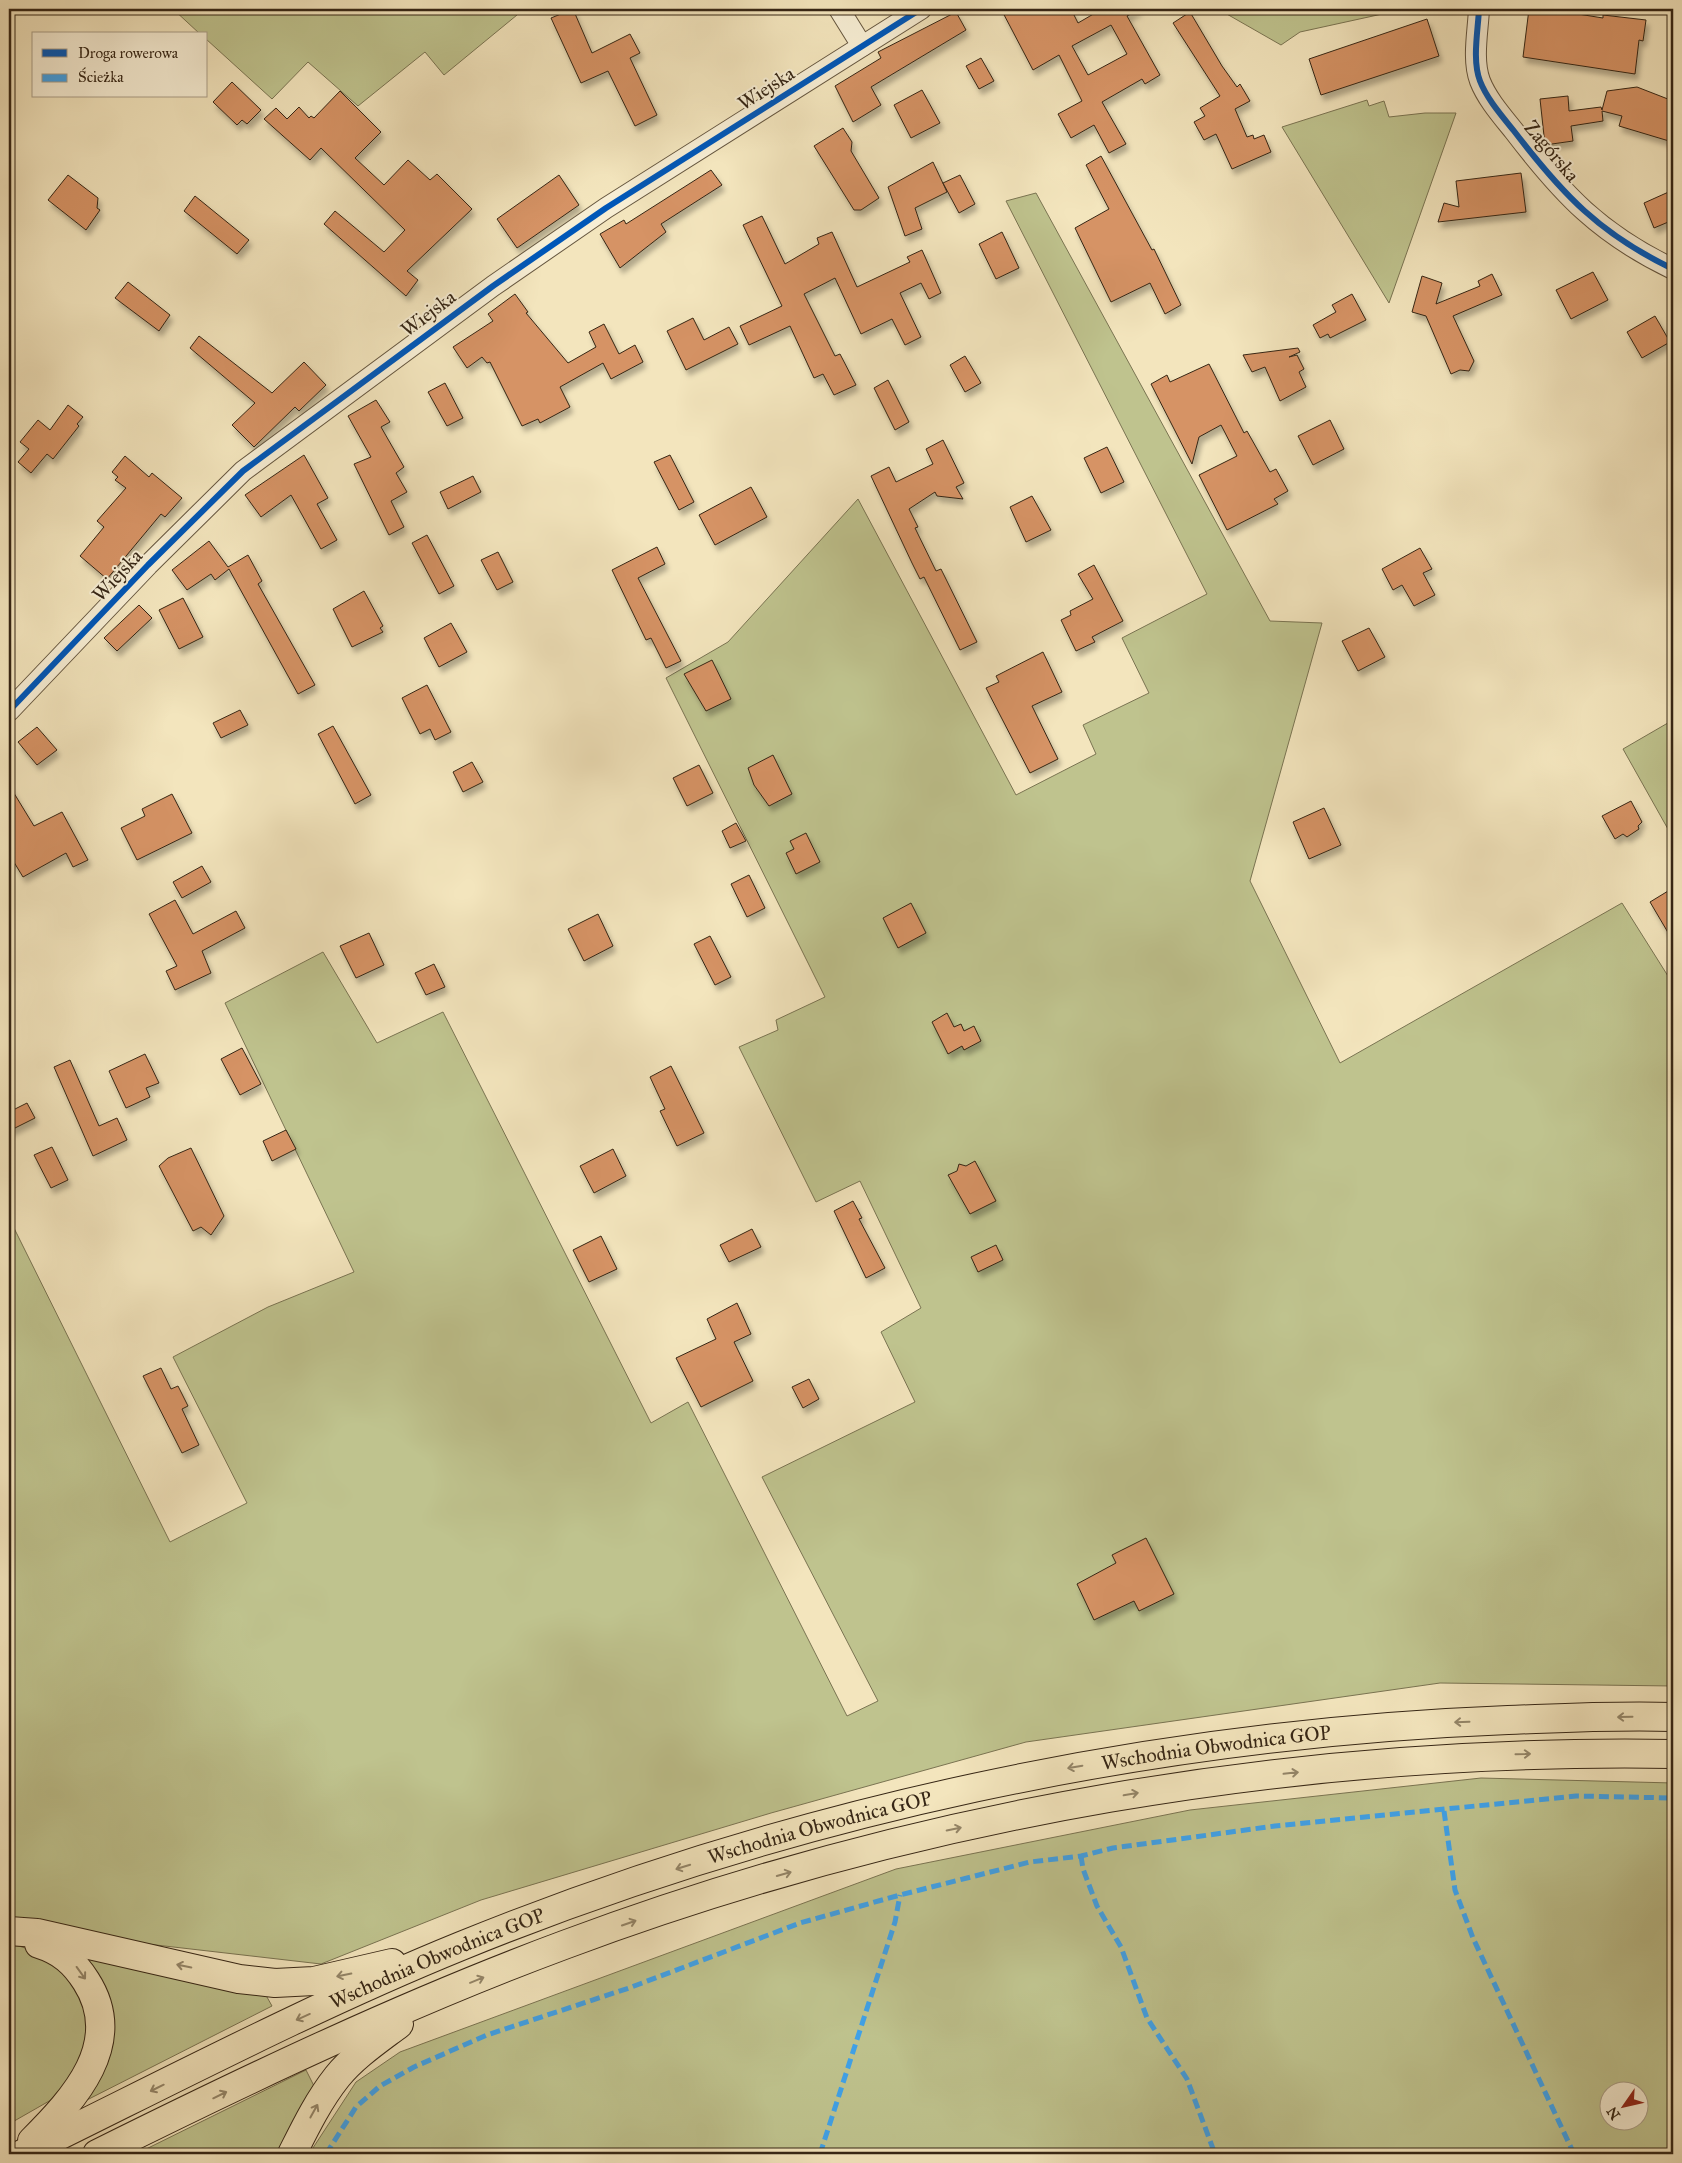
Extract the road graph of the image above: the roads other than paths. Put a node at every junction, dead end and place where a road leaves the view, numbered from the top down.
1 (839, 9) edge
2 (921, 9) edge
3 (1479, 9) edge
4 (862, 46) junction
5 (1673, 269) edge
6 (9, 711) edge
7 (1673, 1717) edge
8 (1673, 1754) edge
9 (10, 1931) edge
10 (459, 1947) junction
11 (432, 1998) junction
12 (18, 2154) edge
13 (22, 2154) edge
14 (97, 2154) edge
15 (292, 2154) edge

1 - 4 street
2 - 4 street, Wiejska
3 - 5 street, Zagórska
4 - 6 street, Wiejska
7 -> 10 highway, Wschodnia Obwodnica GOP
11 -> 8 highway, Wschodnia Obwodnica GOP
10 -> 9 highway
9 -> 12 highway
10 -> 13 highway, Wschodnia Obwodnica GOP
14 -> 11 highway, Wschodnia Obwodnica GOP
15 -> 11 highway

